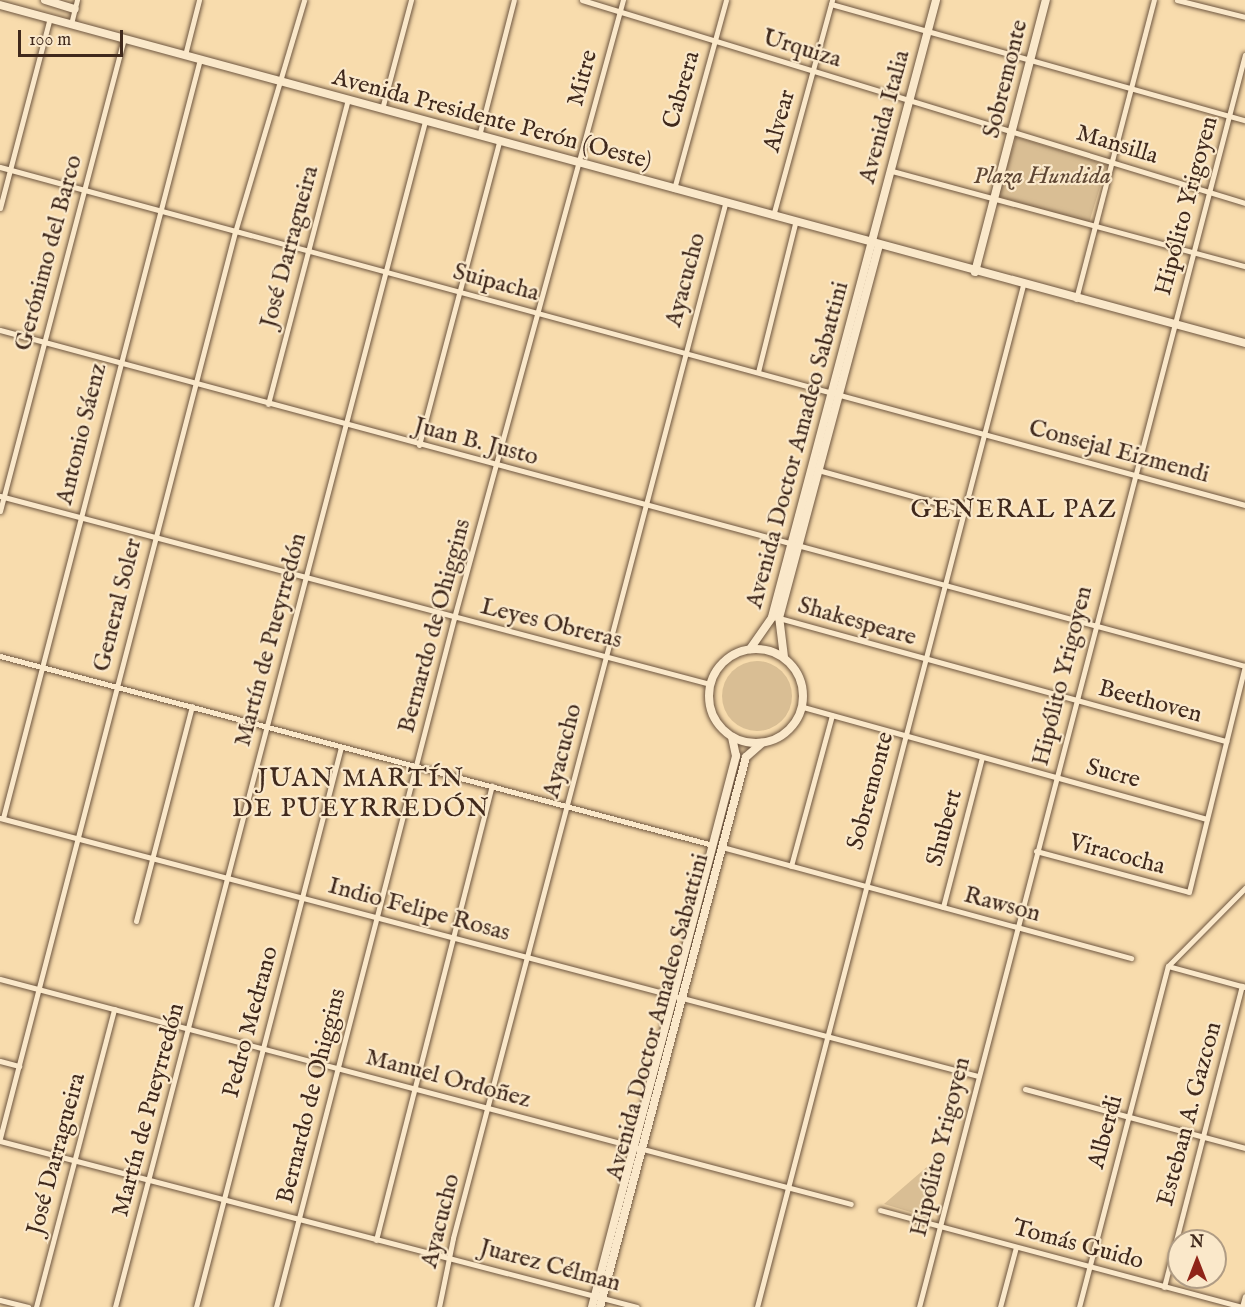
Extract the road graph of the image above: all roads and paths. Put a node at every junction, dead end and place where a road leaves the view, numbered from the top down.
1 (45, 0) edge
2 (77, 0) edge
3 (199, 0) edge
4 (304, 0) edge
5 (411, 0) edge
6 (514, 0) edge
7 (582, 0) edge
8 (623, 0) edge
9 (726, 0) edge
10 (936, 0) edge
11 (1046, 0) edge
12 (1154, 0) edge
13 (1177, 0) edge
14 (832, 2) edge
15 (0, 5) edge
16 (75, 9) junction
17 (620, 12) junction
18 (1245, 17) edge
19 (50, 18) junction
20 (71, 24) junction
21 (927, 33) junction
22 (124, 39) junction
23 (715, 41) junction
24 (185, 55) junction
25 (1245, 55) edge
26 (200, 59) junction
27 (1030, 61) junction
28 (812, 70) junction
29 (279, 83) junction
30 (1131, 89) junction
31 (348, 100) junction
32 (910, 101) junction
33 (382, 110) junction
34 (1229, 116) junction
35 (1245, 120) edge
36 (425, 121) junction
37 (1012, 131) junction
38 (479, 136) junction
39 (500, 142) junction
40 (1112, 162) junction
41 (576, 164) junction
42 (0, 167) edge
43 (11, 170) junction
44 (892, 171) junction
45 (674, 189) junction
46 (84, 191) junction
47 (1209, 192) junction
48 (995, 199) junction
49 (1245, 203) edge
50 (725, 204) junction
51 (0, 207) edge
52 (160, 211) junction
53 (773, 218) junction
54 (795, 224) junction
55 (1096, 225) junction
56 (235, 232) junction
57 (876, 245) junction
58 (308, 251) junction
59 (1193, 252) junction
60 (1245, 266) edge
61 (385, 271) junction
62 (975, 272) junction
63 (1023, 285) junction
64 (460, 292) junction
65 (1076, 299) junction
66 (536, 312) junction
67 (1175, 325) junction
68 (0, 330) edge
69 (44, 342) junction
70 (1245, 343) edge
71 (686, 352) junction
72 (119, 363) junction
73 (758, 372) junction
74 (194, 384) junction
75 (835, 394) junction
76 (268, 404) junction
77 (344, 426) junction
78 (983, 434) junction
79 (419, 445) junction
80 (496, 467) junction
81 (818, 470) junction
82 (1133, 475) junction
83 (2, 496) edge
84 (1245, 505) edge
85 (646, 507) junction
86 (963, 510) junction
87 (0, 511) edge
88 (79, 519) junction
89 (153, 540) junction
90 (795, 544) junction
91 (306, 578) junction
92 (944, 586) junction
93 (454, 618) junction
94 (779, 618) junction
95 (1094, 628) junction
96 (750, 649) junction
97 (0, 656) edge
98 (605, 657) junction
99 (783, 657) junction
100 (925, 660) junction
101 (1245, 666) edge
102 (42, 667) junction
103 (710, 684) junction
104 (116, 687) junction
105 (1076, 701) junction
106 (192, 706) junction
107 (803, 707) junction
108 (832, 716) junction
109 (267, 727) junction
110 (906, 735) junction
111 (732, 737) junction
112 (1226, 741) junction
113 (762, 743) junction
114 (341, 747) junction
115 (982, 757) junction
116 (416, 767) junction
117 (1056, 777) junction
118 (492, 786) junction
119 (568, 807) junction
120 (1, 818) edge
121 (1207, 819) junction
122 (77, 838) junction
123 (712, 845) junction
124 (722, 847) junction
125 (1036, 852) junction
126 (152, 859) junction
127 (792, 866) junction
128 (228, 879) junction
129 (865, 886) junction
130 (1245, 888) edge
131 (303, 898) junction
132 (943, 907) junction
133 (377, 918) junction
134 (136, 921) dead end
135 (1015, 928) junction
136 (452, 937) junction
137 (529, 957) junction
138 (1131, 958) dead end
139 (1168, 966) junction
140 (0, 980) edge
141 (1244, 987) edge
142 (38, 989) junction
143 (678, 996) junction
144 (114, 1009) junction
145 (189, 1029) junction
146 (828, 1036) junction
147 (263, 1048) junction
148 (0, 1061) edge
149 (19, 1066) junction
150 (338, 1068) junction
151 (978, 1076) junction
152 (412, 1088) junction
153 (1025, 1089) dead end
154 (489, 1108) junction
155 (1130, 1115) junction
156 (1204, 1136) junction
157 (0, 1139) edge
158 (635, 1146) junction
159 (1245, 1148) edge
160 (644, 1149) junction
161 (74, 1160) junction
162 (149, 1180) junction
163 (788, 1187) junction
164 (224, 1200) junction
165 (852, 1204) dead end
166 (880, 1210) dead end
167 (299, 1220) junction
168 (940, 1226) junction
169 (376, 1240) junction
170 (1016, 1247) junction
171 (449, 1258) junction
172 (1089, 1266) junction
173 (1164, 1287) junction
174 (1245, 1296) edge
175 (599, 1297) junction
176 (0, 1300) edge
177 (28, 1307) edge
178 (36, 1307) edge
179 (115, 1307) edge
180 (196, 1307) edge
181 (276, 1307) edge
182 (440, 1307) edge
183 (592, 1307) edge
184 (600, 1307) edge
185 (637, 1307) edge
186 (757, 1307) edge
187 (919, 1307) edge
188 (1000, 1307) edge
189 (1078, 1307) edge
190 (1242, 1307) edge

1 - 16 main road
2 - 16 street
3 - 24 street
4 - 29 street, General Soler
5 - 33 street
6 - 38 street
7 - 17 street, Urquiza
8 - 17 street, Mitre
9 - 23 street, Cabrera
10 - 21 main road, Avenida Italia
11 - 27 main road, Sobremonte
12 - 30 street
13 - 18 street
14 - 21 street
14 - 28 street, Alvear
15 - 19 main road, Avenida Presidente Perón (Oeste)
16 - 20 street
17 - 23 street, Urquiza
17 - 41 street, Mitre
19 - 20 main road, Avenida Presidente Perón (Oeste)
19 - 43 street
20 - 22 main road, Avenida Presidente Perón (Oeste)
21 - 27 street
21 - 32 main road, Avenida Italia
22 - 24 main road, Avenida Presidente Perón (Oeste)
22 - 46 street, Gerónimo del Barco
23 - 28 street, Urquiza
23 - 45 street, Cabrera
24 - 26 main road, Avenida Presidente Perón (Oeste)
25 - 34 street, Hipólito Yrigoyen
26 - 29 main road, Avenida Presidente Perón (Oeste)
26 - 52 street, Antonio Sáenz
27 - 30 street
27 - 37 main road, Sobremonte
28 - 32 street, Urquiza
28 - 53 street, Alvear
29 - 31 main road, Avenida Presidente Perón (Oeste)
29 - 56 street, General Soler
30 - 34 street
30 - 40 street
31 - 33 main road, Avenida Presidente Perón (Oeste)
31 - 58 street, José Darragueira
32 - 37 street, Urquiza
32 - 44 main road, Avenida Italia
33 - 36 main road, Avenida Presidente Perón (Oeste)
34 - 35 street
34 - 47 street, Hipólito Yrigoyen
36 - 38 main road, Avenida Presidente Perón (Oeste)
36 - 61 street, Martín de Pueyrredón
37 - 40 street, Mansilla
37 - 48 main road, Sobremonte
38 - 39 main road, Avenida Presidente Perón (Oeste)
39 - 41 main road, Avenida Presidente Perón (Oeste)
39 - 64 street
40 - 47 street, Mansilla
40 - 55 street
41 - 45 main road, Avenida Presidente Perón (Oeste)
41 - 66 street, Bernardo de Ohiggins
42 - 43 street, Suipacha
43 - 46 street, Suipacha
43 - 51 street
44 - 48 street
44 - 57 main road, Avenida Italia
45 - 50 main road, Avenida Presidente Perón (Oeste)
46 - 52 street, Suipacha
46 - 69 street, Gerónimo del Barco
47 - 49 street, Mansilla
47 - 59 street, Hipólito Yrigoyen
48 - 55 street
48 - 62 main road, Sobremonte
50 - 53 main road, Avenida Presidente Perón (Oeste)
50 - 71 street, Ayacucho
52 - 56 street, Suipacha
52 - 72 street, Antonio Sáenz
53 - 54 main road, Avenida Presidente Perón (Oeste)
54 - 57 main road, Avenida Presidente Perón (Oeste)
54 - 73 street
55 - 59 street
55 - 65 street
56 - 58 street, Suipacha
56 - 74 street, General Soler
57 - 62 main road, Avenida Presidente Perón (Oeste)
57 - 75 main road, Avenida Doctor Amadeo Sabattini
58 - 61 street, Suipacha
58 - 76 street, José Darragueira
59 - 60 street
59 - 67 street, Hipólito Yrigoyen
61 - 64 street, Suipacha
61 - 77 street, Martín de Pueyrredón
62 - 63 main road, Avenida Presidente Perón (Oeste)
63 - 65 main road, Avenida Presidente Perón (Oeste)
63 - 78 street, Sobremonte
64 - 66 street, Suipacha
64 - 79 street
65 - 67 main road, Avenida Presidente Perón (Oeste)
66 - 71 street, Suipacha
66 - 80 street, Bernardo de Ohiggins
67 - 70 main road, Avenida Presidente Perón (Oeste)
67 - 82 street, Hipólito Yrigoyen
68 - 69 street, Juan B. Justo
69 - 72 street, Juan B. Justo
69 - 83 street, Gerónimo del Barco
71 - 73 street, Suipacha
71 - 85 street, Ayacucho
72 - 74 street, Juan B. Justo
72 - 88 street, Antonio Sáenz
73 - 75 street, Suipacha
74 - 76 street, Juan B. Justo
74 - 89 street, General Soler
75 - 78 street, Suipacha
75 - 81 main road, Avenida Doctor Amadeo Sabattini
75 - 90 main road, Avenida Doctor Amadeo Sabattini
76 - 77 street, Juan B. Justo
77 - 79 street, Juan B. Justo
77 - 91 street, Martín de Pueyrredón
78 - 82 street, Consejal Eizmendi
78 - 86 street, Sobremonte
79 - 80 street, Juan B. Justo
80 - 85 street, Juan B. Justo
80 - 93 street, Bernardo de Ohiggins
81 - 86 street
81 - 90 main road, Avenida Doctor Amadeo Sabattini
82 - 84 street, Consejal Eizmendi
82 - 95 street, Hipólito Yrigoyen
83 - 87 street, Gerónimo del Barco
83 - 88 street, Leyes Obreras
85 - 90 street, Juan B. Justo
85 - 98 street, Ayacucho
86 - 92 street, Sobremonte
88 - 89 street, Leyes Obreras
88 - 102 street, Antonio Sáenz
89 - 91 street, Leyes Obreras
89 - 104 street, General Soler
90 - 92 street, Juan B. Justo
90 - 94 main road, Avenida Doctor Amadeo Sabattini
90 - 96 main road, Avenida Doctor Amadeo Sabattini
91 - 93 street, Leyes Obreras
91 - 109 street, Martín de Pueyrredón
92 - 95 street, Juan B. Justo
92 - 100 street, Sobremonte
93 - 98 street, Leyes Obreras
93 - 116 street, Bernardo de Ohiggins
94 - 99 main road, Avenida Doctor Amadeo Sabattini
94 - 100 street, Shakespeare
95 - 101 street, Juan B. Justo
95 - 105 street, Hipólito Yrigoyen
96 - 99 main road
96 - 103 main road
97 - 102 street
98 - 103 street, Leyes Obreras
98 - 119 street, Ayacucho
99 - 107 main road
100 - 105 street, Beethoven
100 - 110 street, Sobremonte
101 - 112 street
102 - 104 street
102 - 120 street, Antonio Sáenz
103 - 111 main road
104 - 106 street
104 - 122 street, General Soler
105 - 112 street, Beethoven
105 - 117 street, Hipólito Yrigoyen
106 - 109 street
106 - 126 street
107 - 108 street
107 - 113 main road
108 - 110 street
108 - 127 street
109 - 114 street
109 - 128 street, Martín de Pueyrredón
110 - 115 street, Sucre
110 - 129 street, Sobremonte
111 - 113 main road
111 - 123 main road, Avenida Doctor Amadeo Sabattini
112 - 121 street
113 - 124 main road, Avenida Doctor Amadeo Sabattini
114 - 116 street
114 - 131 street, Pedro Medrano
115 - 117 street, Sucre
115 - 132 street, Shubert
116 - 118 street
116 - 133 street, Bernardo de Ohiggins
117 - 121 street, Sucre
117 - 125 street, Hipólito Yrigoyen
118 - 119 street
118 - 136 street
119 - 123 street
119 - 137 street, Ayacucho
120 - 122 street, Indio Felipe Rosas
121 - 125 street, Viracocha
122 - 126 street, Indio Felipe Rosas
122 - 142 street, General Soler
123 - 143 main road, Avenida Doctor Amadeo Sabattini
124 - 127 street, Rawson
124 - 143 main road, Avenida Doctor Amadeo Sabattini
125 - 135 street, Hipólito Yrigoyen
126 - 128 street, Indio Felipe Rosas
126 - 134 street
127 - 129 street, Rawson
128 - 131 street, Indio Felipe Rosas
128 - 145 street, Martín de Pueyrredón
129 - 132 street, Rawson
129 - 146 street, Sobremonte
130 - 139 street
131 - 133 street, Indio Felipe Rosas
131 - 147 street, Pedro Medrano
132 - 135 street, Rawson
133 - 136 street, Indio Felipe Rosas
133 - 150 street, Bernardo de Ohiggins
135 - 138 street, Rawson
135 - 151 street, Hipólito Yrigoyen
136 - 137 street, Indio Felipe Rosas
136 - 152 street
137 - 143 street, Indio Felipe Rosas
137 - 154 street, Ayacucho
139 - 141 street
139 - 155 street, Alberdi
140 - 142 street, Manuel Ordoñez
141 - 156 street, Esteban A. Gazcon
142 - 144 street, Manuel Ordoñez
142 - 149 street, General Soler
143 - 146 street, Indio Felipe Rosas
143 - 158 main road, Avenida Doctor Amadeo Sabattini
143 - 160 main road, Avenida Doctor Amadeo Sabattini
144 - 145 street, Manuel Ordoñez
144 - 161 street, José Darragueira
145 - 147 street, Manuel Ordoñez
145 - 162 street, Martín de Pueyrredón
146 - 151 street, Indio Felipe Rosas
146 - 163 street, Sobremonte
147 - 150 street, Manuel Ordoñez
147 - 164 street, Pedro Medrano
148 - 149 street
149 - 157 street, General Soler
150 - 152 street, Manuel Ordoñez
150 - 167 street, Bernardo de Ohiggins
151 - 168 street, Hipólito Yrigoyen
152 - 154 street, Manuel Ordoñez
152 - 169 street
153 - 155 street
154 - 158 street, Manuel Ordoñez
154 - 171 street, Ayacucho
155 - 156 street
155 - 172 street, Alberdi
156 - 159 street
156 - 173 street, Esteban A. Gazcon
157 - 161 street, Juarez Célman
158 - 160 street, Manuel Ordoñez
158 - 175 main road, Avenida Doctor Amadeo Sabattini
160 - 163 street, Manuel Ordoñez
160 - 175 main road, Avenida Doctor Amadeo Sabattini
161 - 162 street, Juarez Célman
161 - 178 street, José Darragueira
162 - 164 street, Juarez Célman
162 - 179 street, Martín de Pueyrredón
163 - 165 street, Manuel Ordoñez
163 - 186 street, Sobremonte
164 - 167 street, Juarez Célman
164 - 180 street, Pedro Medrano
166 - 168 street
167 - 169 street, Juarez Célman
167 - 181 street, Bernardo de Ohiggins
168 - 170 street, Tomás Guido
168 - 187 street, Hipólito Yrigoyen
169 - 171 street, Juarez Célman
170 - 172 street, Tomás Guido
170 - 188 street
171 - 175 street, Juarez Célman
171 - 182 street, Ayacucho
172 - 173 street, Tomás Guido
172 - 189 street, Alberdi
173 - 190 street, Tomás Guido
174 - 190 street
175 - 183 main road, Avenida Doctor Amadeo Sabattini
175 - 184 main road, Avenida Doctor Amadeo Sabattini
175 - 185 street, Juarez Célman
176 - 177 street

